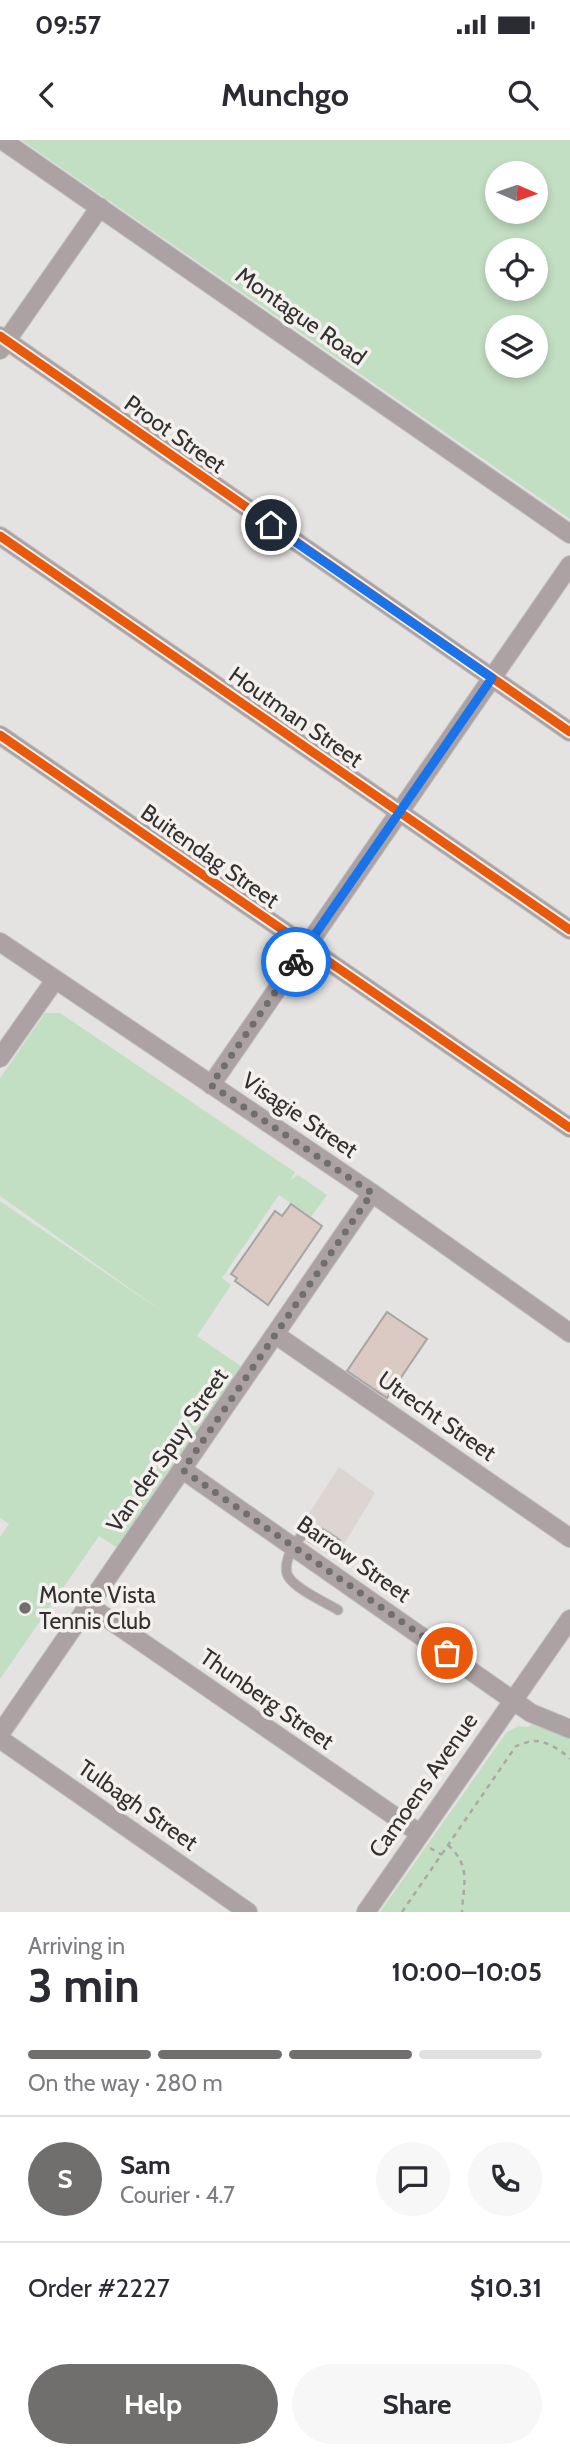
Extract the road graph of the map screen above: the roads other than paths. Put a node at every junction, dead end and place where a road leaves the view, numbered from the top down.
1 (2, 140) edge
2 (100, 207) junction
3 (2, 342) edge
4 (570, 534) edge
5 (0, 536) edge
6 (570, 565) edge
7 (492, 678) junction
8 (570, 732) edge
9 (0, 735) edge
10 (399, 812) junction
11 (570, 930) edge
12 (0, 942) edge
13 (306, 946) junction
14 (55, 980) junction
15 (0, 1058) edge
16 (211, 1085) junction
17 (570, 1128) edge
18 (372, 1193) junction
19 (570, 1333) edge
20 (276, 1335) junction
21 (183, 1470) junction
22 (570, 1538) edge
23 (336, 1542) dead end
24 (294, 1546) junction
25 (88, 1605) junction
26 (338, 1610) dead end
27 (570, 1619) edge
28 (513, 1699) junction
29 (570, 1729) edge
30 (0, 1736) edge
31 (419, 1833) junction
32 (248, 1912) edge
33 (366, 1912) edge

1 - 2 street, Montague Road
2 - 3 street
2 - 4 street, Montague Road
3 - 7 street, Proot Street
5 - 10 street, Houtman Street
6 - 7 street
7 - 8 street, Proot Street
7 - 10 street
9 - 13 street, Buitendag Street
10 - 11 street, Houtman Street
10 - 13 street
12 - 14 street, Visagie Street
13 - 16 street
13 - 17 street, Buitendag Street
14 - 15 street
14 - 16 street, Visagie Street
16 - 18 street, Visagie Street
18 - 19 street, Visagie Street
18 - 20 street, Van der Spuy Street
20 - 21 street, Van der Spuy Street
20 - 22 street, Utrecht Street
21 - 24 street, Barrow Street
21 - 25 street, Van der Spuy Street
23 - 24 lane
24 - 26 lane
24 - 28 street, Barrow Street
25 - 30 street, Van der Spuy Street
25 - 31 street, Thunberg Street
27 - 28 street, Camoens Avenue
28 - 29 street, Barrow Street
28 - 31 street, Camoens Avenue
30 - 32 street, Tulbagh Street
31 - 33 street, Camoens Avenue

